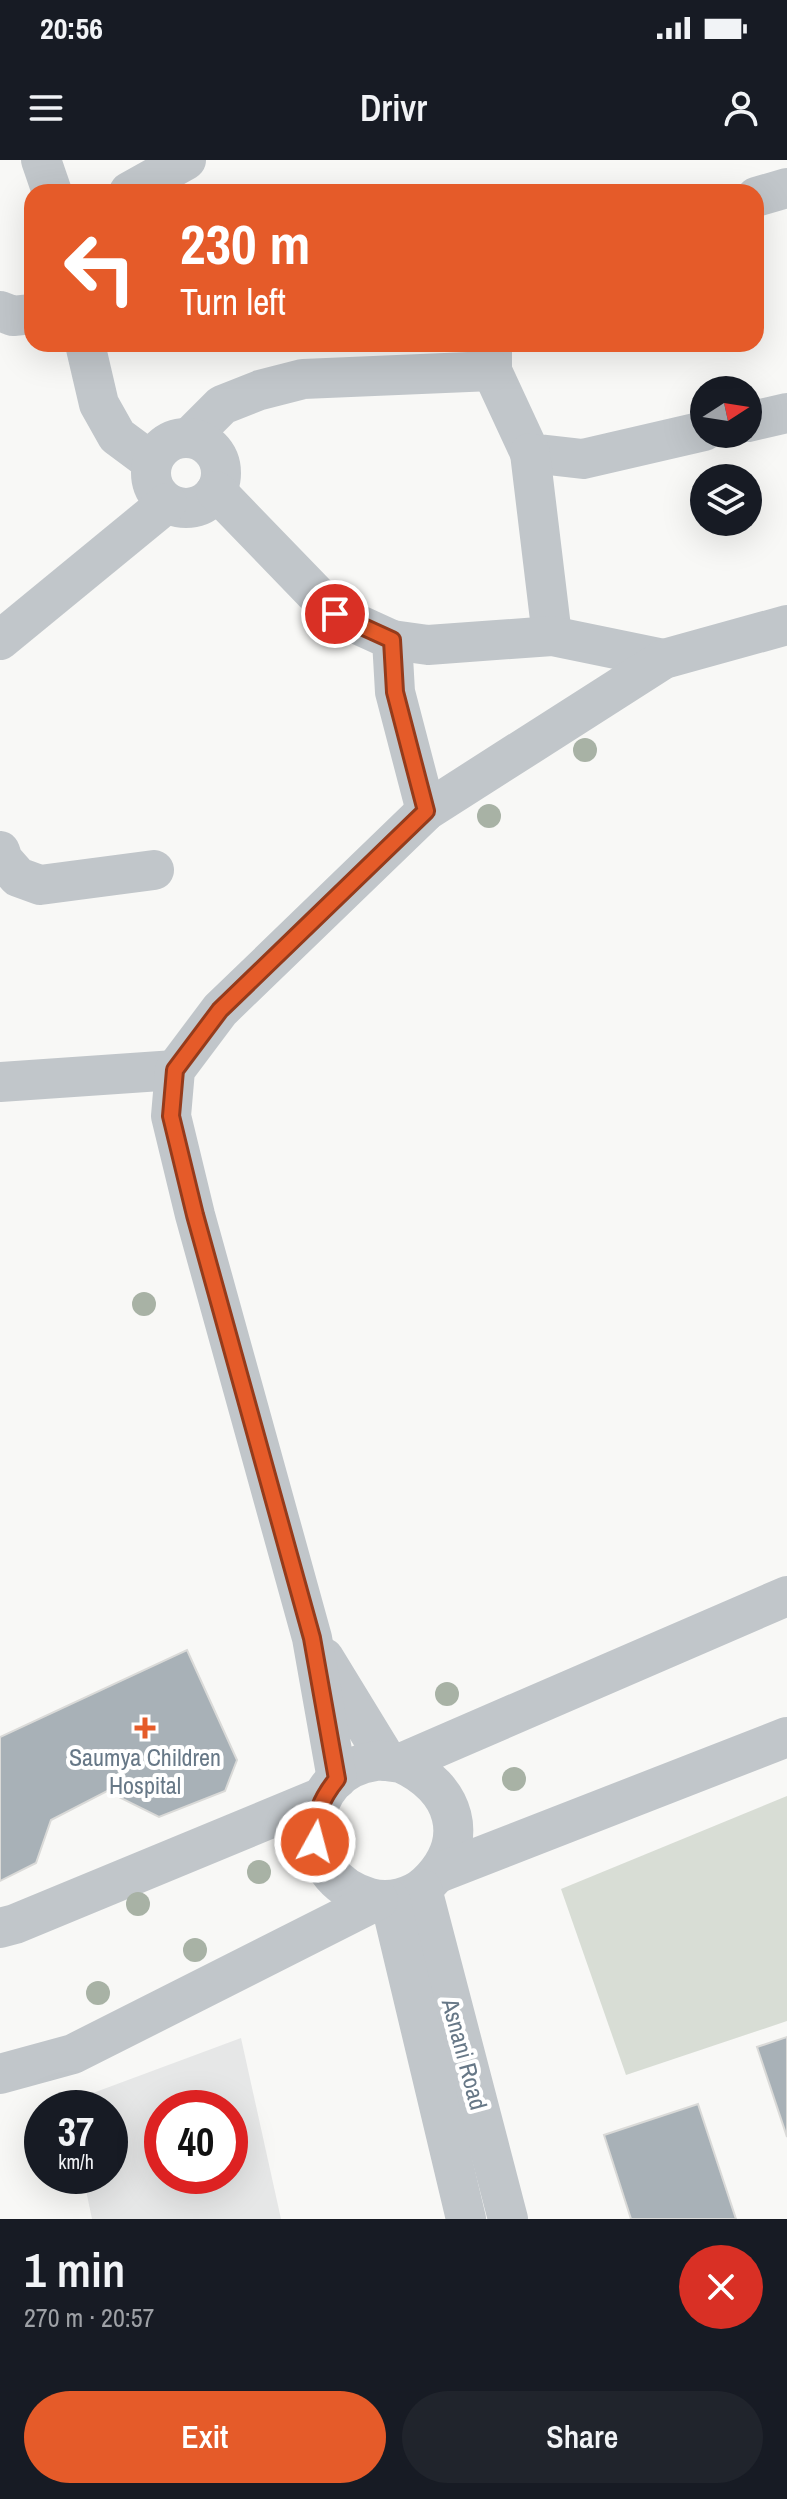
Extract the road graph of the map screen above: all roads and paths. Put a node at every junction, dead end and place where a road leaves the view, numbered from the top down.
1 (41, 160) edge
2 (186, 160) edge
3 (49, 184) edge
4 (143, 184) edge
5 (787, 188) edge
6 (764, 195) edge
7 (0, 311) edge
8 (24, 315) edge
9 (87, 352) edge
10 (492, 358) edge
11 (787, 413) edge
12 (762, 419) edge
13 (690, 434) edge
14 (189, 438) junction
15 (530, 453) junction
16 (152, 462) junction
17 (216, 491) junction
18 (167, 503) junction
19 (787, 625) edge
20 (552, 636) junction
21 (0, 640) edge
22 (392, 640) junction
23 (664, 659) junction
24 (426, 811) junction
25 (0, 851) edge
26 (154, 870) dead end
27 (175, 1070) junction
28 (0, 1082) edge
29 (787, 1596) edge
30 (312, 1638) junction
31 (787, 1737) edge
32 (394, 1762) junction
33 (329, 1788) junction
34 (407, 1890) junction
35 (0, 1928) edge
36 (0, 2074) edge
37 (466, 2219) edge
38 (508, 2219) edge

1 - 3 street
2 - 4 street
5 - 6 street
7 - 8 street
9 - 16 street
10 - 14 street
10 - 15 street
11 - 12 street
13 - 15 street
14 - 16 street
14 - 17 street
15 - 20 street
16 - 18 street
17 - 18 street
17 - 22 street
18 - 21 street
19 - 23 street
20 - 22 street
20 - 23 street
22 - 24 street
23 - 24 street
24 - 27 street
25 - 26 street
27 - 28 street
27 - 30 street
29 - 32 street
30 - 32 street
30 - 33 street
31 - 34 street
32 - 33 street
32 - 34 street
33 - 34 street
33 - 35 street
34 - 36 street
34 - 37 street, Asnani Road
34 - 38 street, Asnani Road

